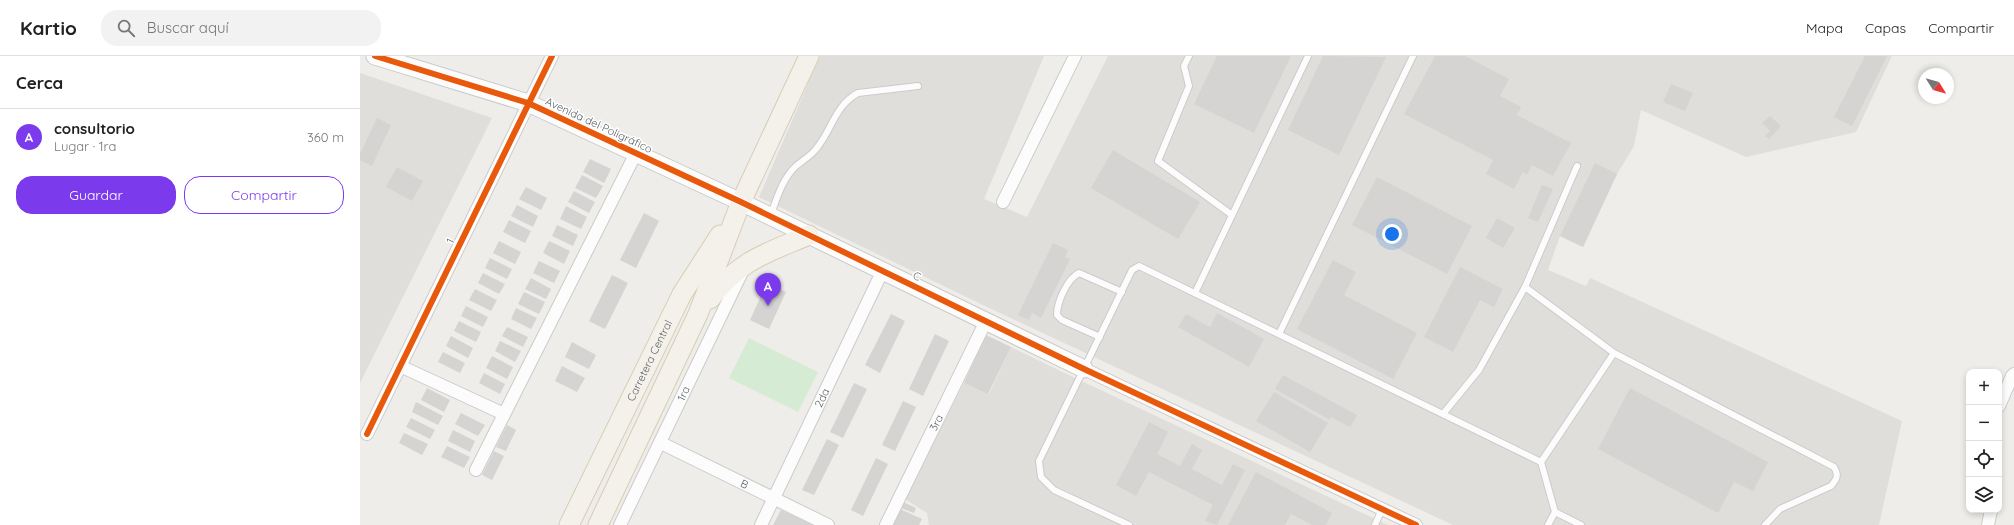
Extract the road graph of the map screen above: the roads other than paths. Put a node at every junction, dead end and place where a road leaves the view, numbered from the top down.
1 (375, 56) edge
2 (552, 56) edge
3 (808, 56) edge
4 (1075, 56) edge
5 (1189, 56) edge
6 (1308, 56) edge
7 (1413, 56) edge
8 (918, 86) dead end
9 (528, 103) junction
10 (636, 153) junction
11 (1577, 166) dead end
12 (741, 202) junction
13 (1003, 202) dead end
14 (1232, 215) junction
15 (770, 216) junction
16 (809, 235) junction
17 (746, 262) junction
18 (883, 270) junction
19 (1524, 287) junction
20 (1122, 292) junction
21 (1195, 293) junction
22 (698, 314) junction
23 (986, 321) junction
24 (1279, 334) junction
25 (1100, 337) junction
26 (1614, 353) junction
27 (400, 366) junction
28 (1084, 368) junction
29 (2014, 374) edge
30 (1999, 405) edge
31 (504, 414) junction
32 (1443, 414) junction
33 (367, 434) dead end
34 (661, 443) junction
35 (1541, 462) junction
36 (476, 470) dead end
37 (774, 499) junction
38 (1382, 509) junction
39 (1555, 512) junction
40 (1990, 513) edge
41 (569, 525) edge
42 (598, 525) edge
43 (620, 525) edge
44 (761, 525) edge
45 (828, 525) edge
46 (886, 525) edge
47 (1129, 525) edge
48 (1375, 525) edge
49 (1416, 525) edge
50 (1548, 525) edge
51 (1581, 525) edge
52 (1765, 525) edge
53 (1988, 525) edge

1 - 9 street, Avenida del Poligráfico
2 - 9 street, 1
3 - 12 main road, Carretera Central
4 - 13 street
5 - 14 lane
6 - 14 lane
7 - 24 lane
8 - 15 lane
9 - 10 street, Avenida del Poligráfico
9 - 27 street, 1
10 - 12 street, Avenida del Poligráfico
10 - 31 street
11 - 19 lane
12 - 15 street, C
12 - 22 main road, Carretera Central
12 - 41 main road, Carretera Central
14 - 21 lane
15 - 16 street, C
16 - 17 main road
16 - 18 street, C
17 - 22 main road
17 - 34 street, 1ra
18 - 23 street, C
18 - 37 street, 2da
19 - 26 lane
19 - 32 lane
20 - 21 lane
20 - 25 lane
20 - 25 lane
21 - 24 lane
22 - 42 main road, Carretera Central
23 - 28 street, C
23 - 46 street, 3ra
24 - 32 lane
25 - 28 lane
26 - 35 lane
26 - 52 lane
27 - 31 street
27 - 33 street, 1
28 - 38 street
28 - 47 lane
29 - 30 street
31 - 36 street
32 - 35 lane
34 - 37 street, B
34 - 43 street, 1ra
35 - 39 lane
37 - 44 street, 2da
37 - 45 street, B
38 - 48 lane
38 - 49 street
39 - 50 lane
39 - 51 lane
40 - 53 street

